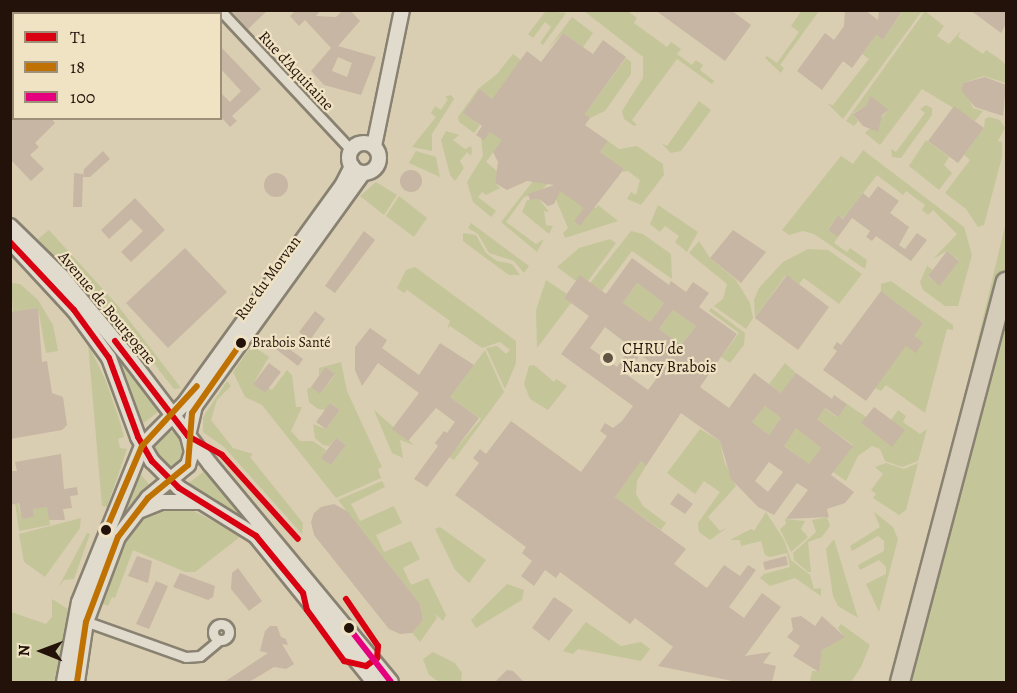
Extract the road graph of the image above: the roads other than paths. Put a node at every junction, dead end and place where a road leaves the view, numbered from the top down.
1 (220, 10) edge
2 (402, 10) edge
3 (363, 147) junction
4 (358, 169) junction
5 (10, 226) edge
6 (10, 241) edge
7 (1006, 282) edge
8 (1006, 332) edge
9 (192, 393) junction
10 (162, 399) junction
11 (173, 416) junction
12 (188, 436) junction
13 (142, 446) junction
14 (156, 464) junction
15 (184, 469) junction
16 (170, 481) junction
17 (202, 502) junction
18 (136, 512) junction
19 (80, 620) junction
20 (219, 640) dead end
21 (64, 682) edge
22 (77, 682) edge
23 (374, 682) edge
24 (391, 682) edge
25 (900, 682) edge
26 (912, 682) edge

1 - 3 street, Rue d'Aquitaine
2 - 3 street
3 - 4 street
3 - 4 street
4 - 9 street, Rue du Morvan
4 - 12 street, Rue du Morvan
5 - 10 street, Avenue de Bourgogne
6 - 13 street, Avenue de Bourgogne
7 - 25 highway
8 - 26 highway
9 - 10 street
9 - 11 street, Rue du Morvan
10 - 11 street, Avenue de Bourgogne
11 - 12 street, Avenue de Bourgogne
11 - 13 street
12 - 15 street
12 - 24 street, Avenue de Bourgogne
13 - 14 street, Avenue de Bourgogne
13 - 19 street
14 - 15 street
14 - 16 street, Avenue de Bourgogne
15 - 16 street
16 - 17 street, Avenue de Bourgogne
16 - 18 street
17 - 18 street
17 - 23 street, Avenue de Bourgogne
18 - 19 street
19 - 20 street
19 - 21 street
19 - 22 street

